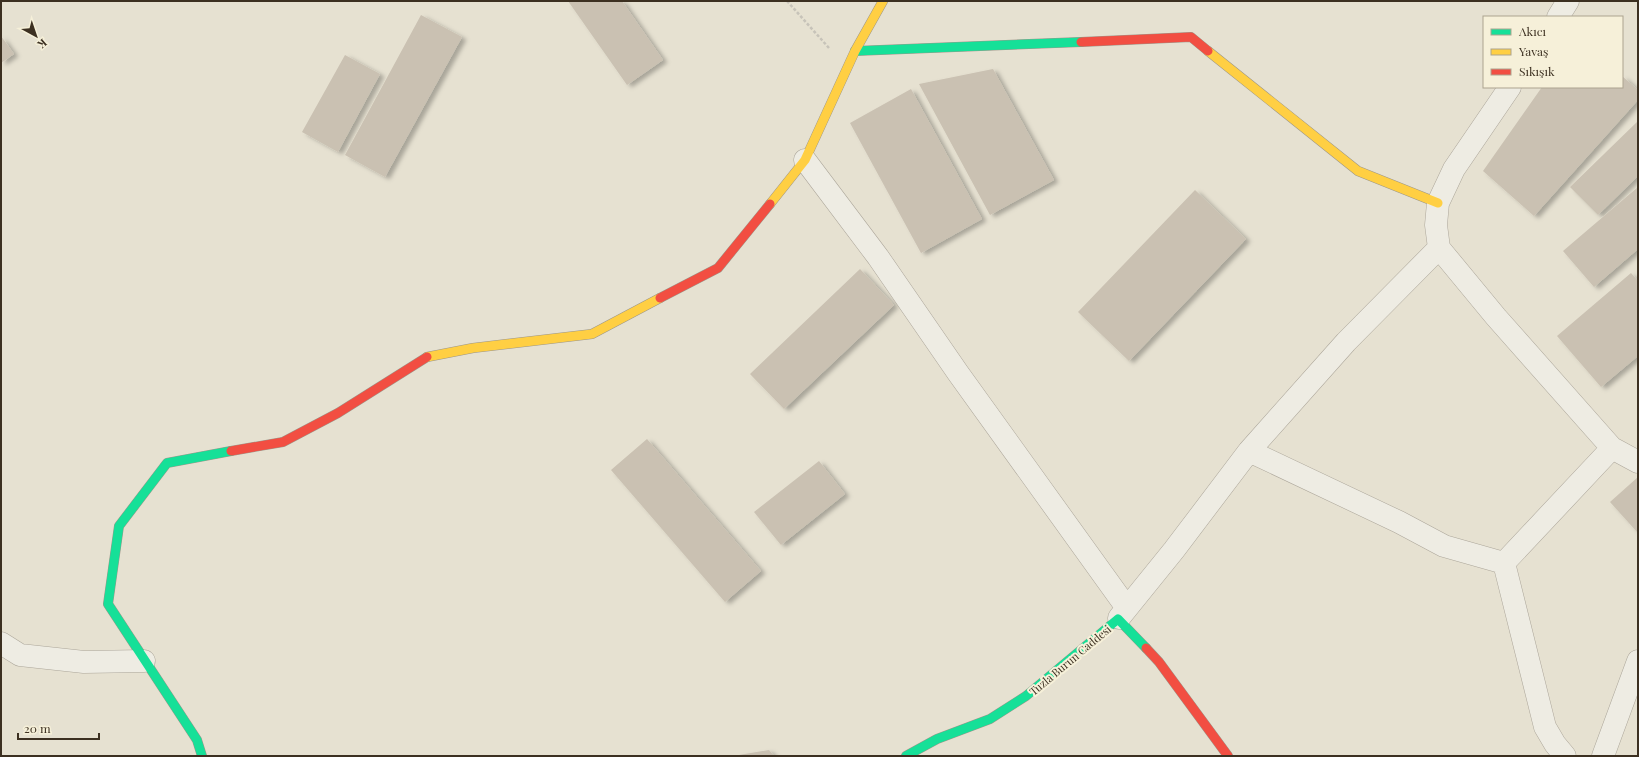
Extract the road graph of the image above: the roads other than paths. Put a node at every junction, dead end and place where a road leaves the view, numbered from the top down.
1 (883, 1) edge
2 (1568, 1) edge
3 (1559, 16) edge
4 (855, 51) junction
5 (1509, 88) edge
6 (805, 160) junction
7 (1438, 202) junction
8 (1439, 248) junction
9 (1612, 448) junction
10 (1249, 450) junction
11 (1638, 462) edge
12 (1504, 563) junction
13 (1123, 613) junction
14 (1, 643) edge
15 (144, 661) junction
16 (1638, 661) edge
17 (202, 756) edge
18 (906, 756) edge
19 (1228, 756) edge
20 (1565, 756) edge
21 (1603, 756) edge

1 - 4 street
2 - 3 street
4 - 6 street
4 - 7 street
5 - 7 street
6 - 13 street
6 - 15 street
7 - 8 street
8 - 9 street
8 - 10 street
9 - 11 street
9 - 12 street
10 - 12 street
10 - 13 street
12 - 20 street
13 - 18 street, Tuzla Burun Caddesi
13 - 19 street, Tuzla Burun Caddesi
14 - 15 street
15 - 17 street
16 - 21 street

